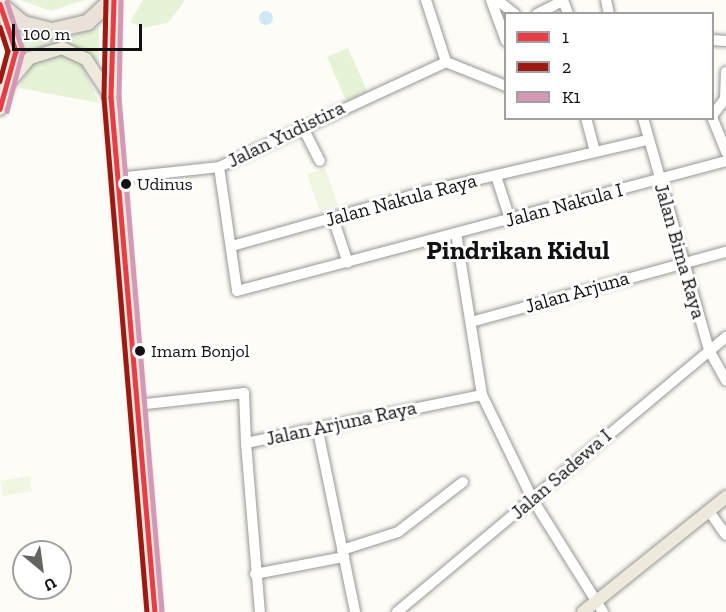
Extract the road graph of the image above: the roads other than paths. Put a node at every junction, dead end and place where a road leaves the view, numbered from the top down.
1 (112, 0) edge
2 (426, 0) edge
3 (491, 0) edge
4 (497, 0) edge
5 (563, 0) edge
6 (0, 5) edge
7 (512, 12) edge
8 (541, 12) edge
9 (504, 36) edge
10 (446, 62) junction
11 (726, 72) edge
12 (9, 83) junction
13 (504, 85) edge
14 (111, 97) junction
15 (724, 102) edge
16 (0, 109) edge
17 (714, 114) edge
18 (587, 120) edge
19 (643, 120) edge
20 (713, 120) edge
21 (302, 126) junction
22 (648, 140) junction
23 (595, 152) junction
24 (726, 152) edge
25 (320, 160) dead end
26 (726, 161) edge
27 (219, 167) junction
28 (496, 176) junction
29 (118, 178) junction
30 (659, 180) junction
31 (333, 218) junction
32 (510, 219) junction
33 (456, 233) junction
34 (232, 246) junction
35 (726, 252) edge
36 (348, 263) junction
37 (682, 263) junction
38 (471, 322) junction
39 (726, 337) edge
40 (709, 350) junction
41 (726, 381) edge
42 (482, 395) junction
43 (137, 405) junction
44 (318, 431) junction
45 (246, 443) junction
46 (463, 482) dead end
47 (726, 497) edge
48 (532, 500) junction
49 (709, 511) junction
50 (726, 535) edge
51 (343, 553) junction
52 (255, 574) junction
53 (601, 607) edge
54 (155, 612) edge
55 (260, 612) edge
56 (355, 612) edge
57 (397, 612) edge
58 (583, 612) edge

1 - 6 highway
1 - 14 main road
2 - 10 street
3 - 9 street
4 - 7 street
5 - 8 street
6 - 12 main road
10 - 13 street
10 - 21 street, Jalan Yudistira
11 - 15 street
12 - 14 main road
12 - 16 main road
14 - 29 main road
15 - 17 street
18 - 23 street
19 - 22 street, Jalan Bima Raya
20 - 24 street
21 - 25 street
21 - 27 street, Jalan Yudistira
22 - 23 street, Jalan Nakula Raya
22 - 30 street, Jalan Bima Raya
23 - 28 street, Jalan Nakula Raya
26 - 30 street, Jalan Nakula I
27 - 29 street, Jalan Yudistira
27 - 34 street
28 - 31 street, Jalan Nakula Raya
28 - 32 street
29 - 43 main road
30 - 32 street, Jalan Nakula I
30 - 37 street, Jalan Bima Raya
31 - 34 street, Jalan Nakula Raya
31 - 36 street
32 - 33 street, Jalan Nakula I
33 - 36 street, Jalan Nakula I
33 - 38 street
34 - 36 street, Jalan Nakula I
35 - 37 street, Jalan Arjuna
37 - 38 street, Jalan Arjuna
37 - 40 street, Jalan Bima Raya
38 - 42 street
39 - 40 street, Jalan Sadewa I
40 - 41 street, Jalan Bima Raya
40 - 48 street, Jalan Sadewa I
42 - 44 street, Jalan Arjuna Raya
42 - 48 street
43 - 45 street, Jalan Arjuna Raya
43 - 54 main road
44 - 45 street, Jalan Arjuna Raya
44 - 51 street
45 - 52 street
46 - 51 street
47 - 49 main road
48 - 53 street
48 - 57 street, Jalan Sadewa I
49 - 50 street
49 - 53 main road
51 - 52 street
51 - 56 street
52 - 55 street
53 - 58 main road

